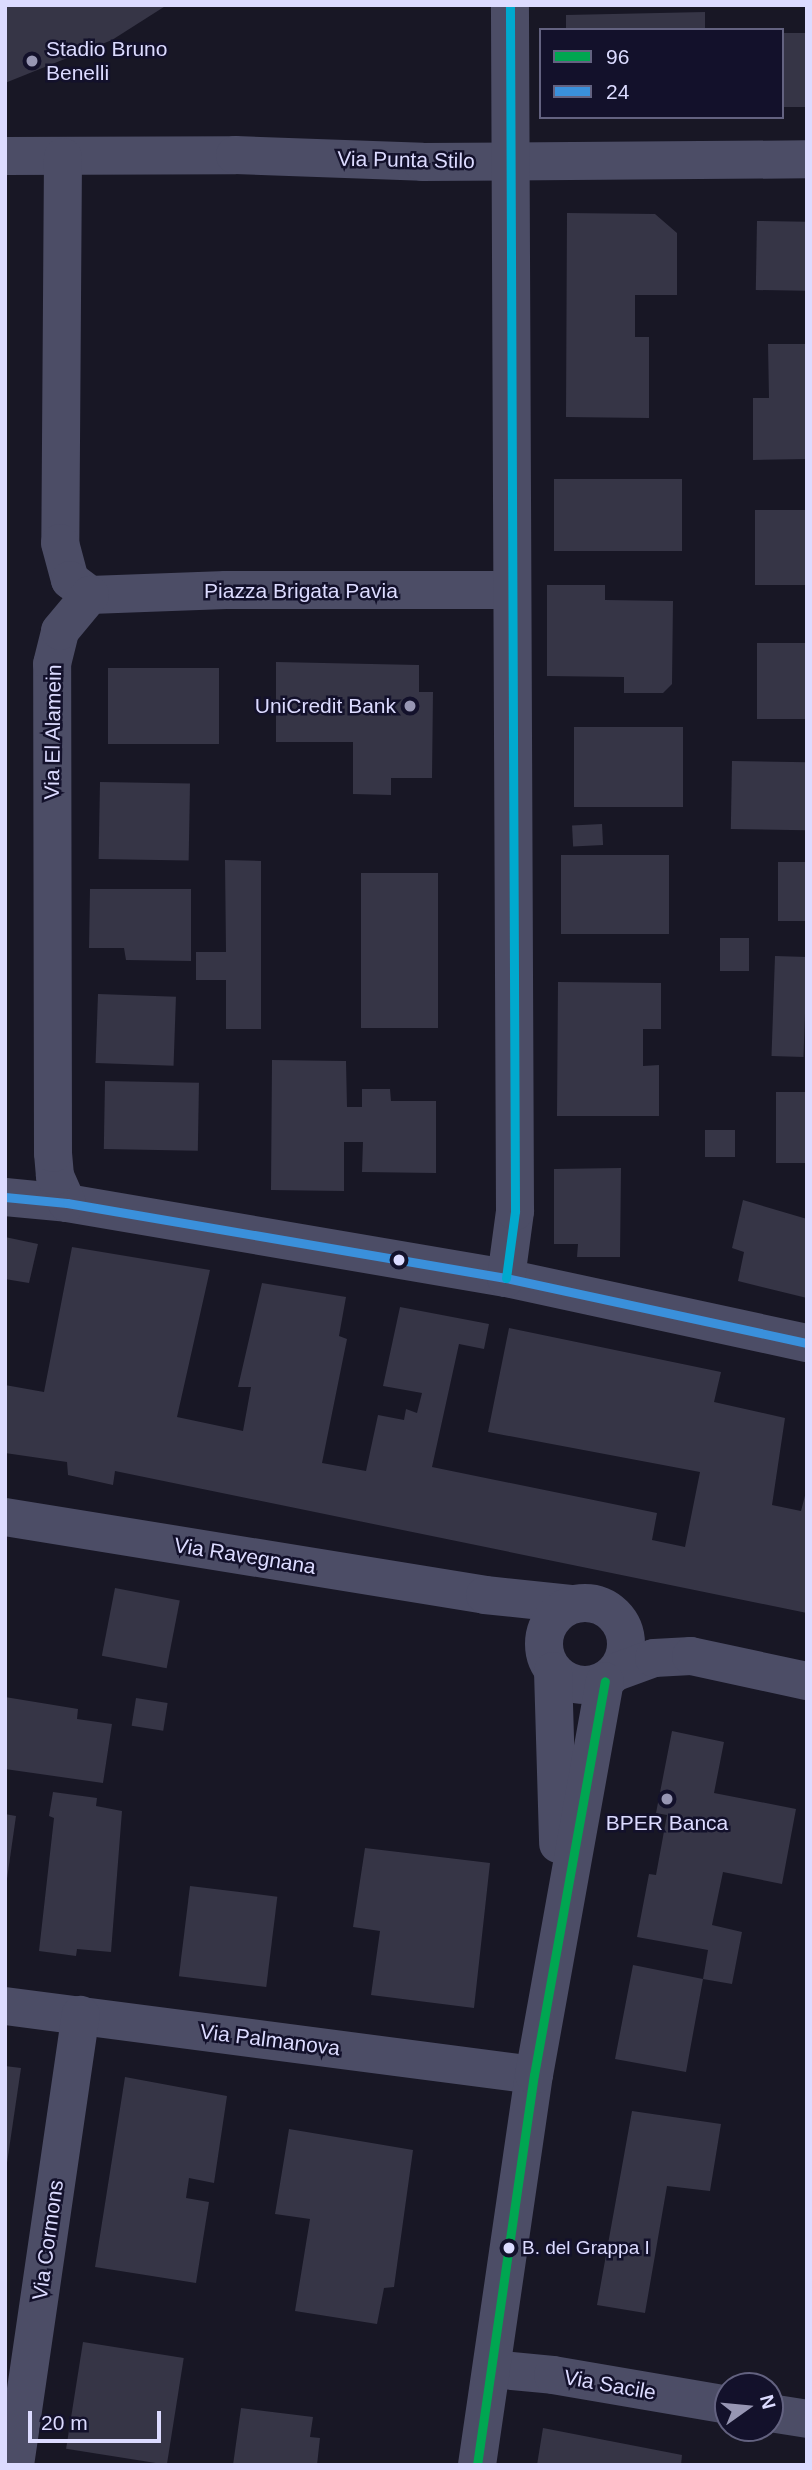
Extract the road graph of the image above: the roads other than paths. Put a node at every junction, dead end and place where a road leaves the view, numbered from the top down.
1 (510, 5) edge
2 (5, 156) edge
3 (63, 157) junction
4 (807, 159) edge
5 (512, 161) junction
6 (512, 590) junction
7 (90, 595) junction
8 (5, 1197) edge
9 (67, 1203) junction
10 (506, 1278) junction
11 (807, 1343) edge
12 (5, 1517) edge
13 (485, 1595) junction
14 (571, 1604) junction
15 (548, 1658) junction
16 (610, 1677) junction
17 (807, 1681) edge
18 (562, 1906) junction
19 (5, 2006) edge
20 (80, 2015) junction
21 (534, 2075) junction
22 (492, 2369) junction
23 (15, 2400) edge
24 (714, 2403) edge
25 (784, 2415) edge
26 (807, 2419) edge
27 (15, 2465) edge
28 (477, 2465) edge

1 - 5 street
2 - 3 street, Via Punta Stilo
3 - 5 street, Via Punta Stilo
3 - 7 street
4 - 5 street, Via Punta Stilo
5 - 6 street
6 - 7 street, Piazza Brigata Pavia
6 - 10 street
7 - 9 street, Via El Alamein
8 - 9 street
9 - 10 street
10 - 11 street
12 - 13 street, Via Ravegnana
13 - 14 street, Via Ravegnana
13 - 15 street, Via Ravegnana
14 - 15 street
14 - 16 street
15 - 16 street
15 - 18 street
16 - 17 street
16 - 18 street
18 - 21 street
19 - 20 street, Via Palmanova
20 - 21 street, Via Palmanova
20 - 23 street, Via Cormons
21 - 22 street
22 - 24 street, Via Sacile
22 - 28 street
23 - 27 street, Via Cormons
25 - 26 street

